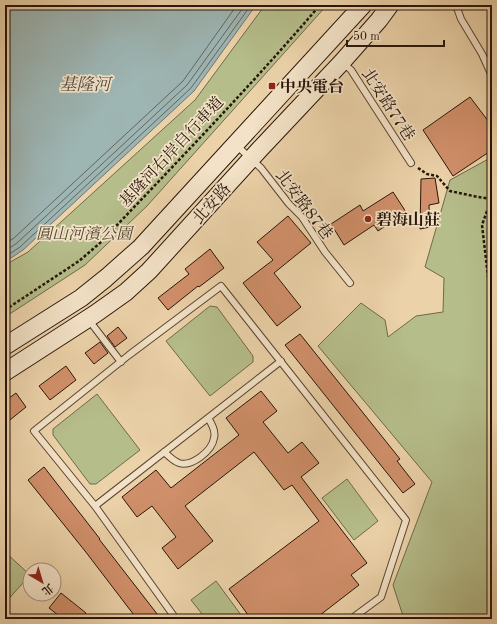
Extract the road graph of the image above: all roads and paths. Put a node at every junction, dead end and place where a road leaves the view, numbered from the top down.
1 (320, 5) edge
2 (363, 5) edge
3 (390, 5) edge
4 (456, 5) edge
5 (342, 62) junction
6 (492, 76) edge
7 (235, 144) junction
8 (251, 159) junction
9 (412, 163) joint
10 (492, 199) edge
11 (492, 211) edge
12 (350, 283) dead end
13 (5, 310) edge
14 (492, 311) edge
15 (88, 319) junction
16 (5, 346) edge
17 (281, 361) junction
18 (121, 362) junction
19 (5, 372) edge
20 (208, 418) junction
21 (164, 452) junction
22 (95, 506) junction
23 (176, 619) edge
24 (351, 619) edge

1 - 13 path, 基隆河右岸自行車道
2 - 7 main road, 北安路
3 - 5 main road, 北安路
4 - 6 lane
5 - 8 main road, 北安路
5 - 9 lane, 北安路77巷
7 - 8 lane, 北安路87巷
7 - 16 main road, 北安路
8 - 12 lane, 北安路87巷
8 - 15 main road, 北安路
9 - 10 path
11 - 14 path
15 - 18 lane
15 - 19 main road, 北安路
17 - 18 lane
17 - 20 lane
17 - 24 lane
18 - 22 lane
20 - 21 lane
20 - 21 lane
21 - 22 lane
22 - 23 lane

